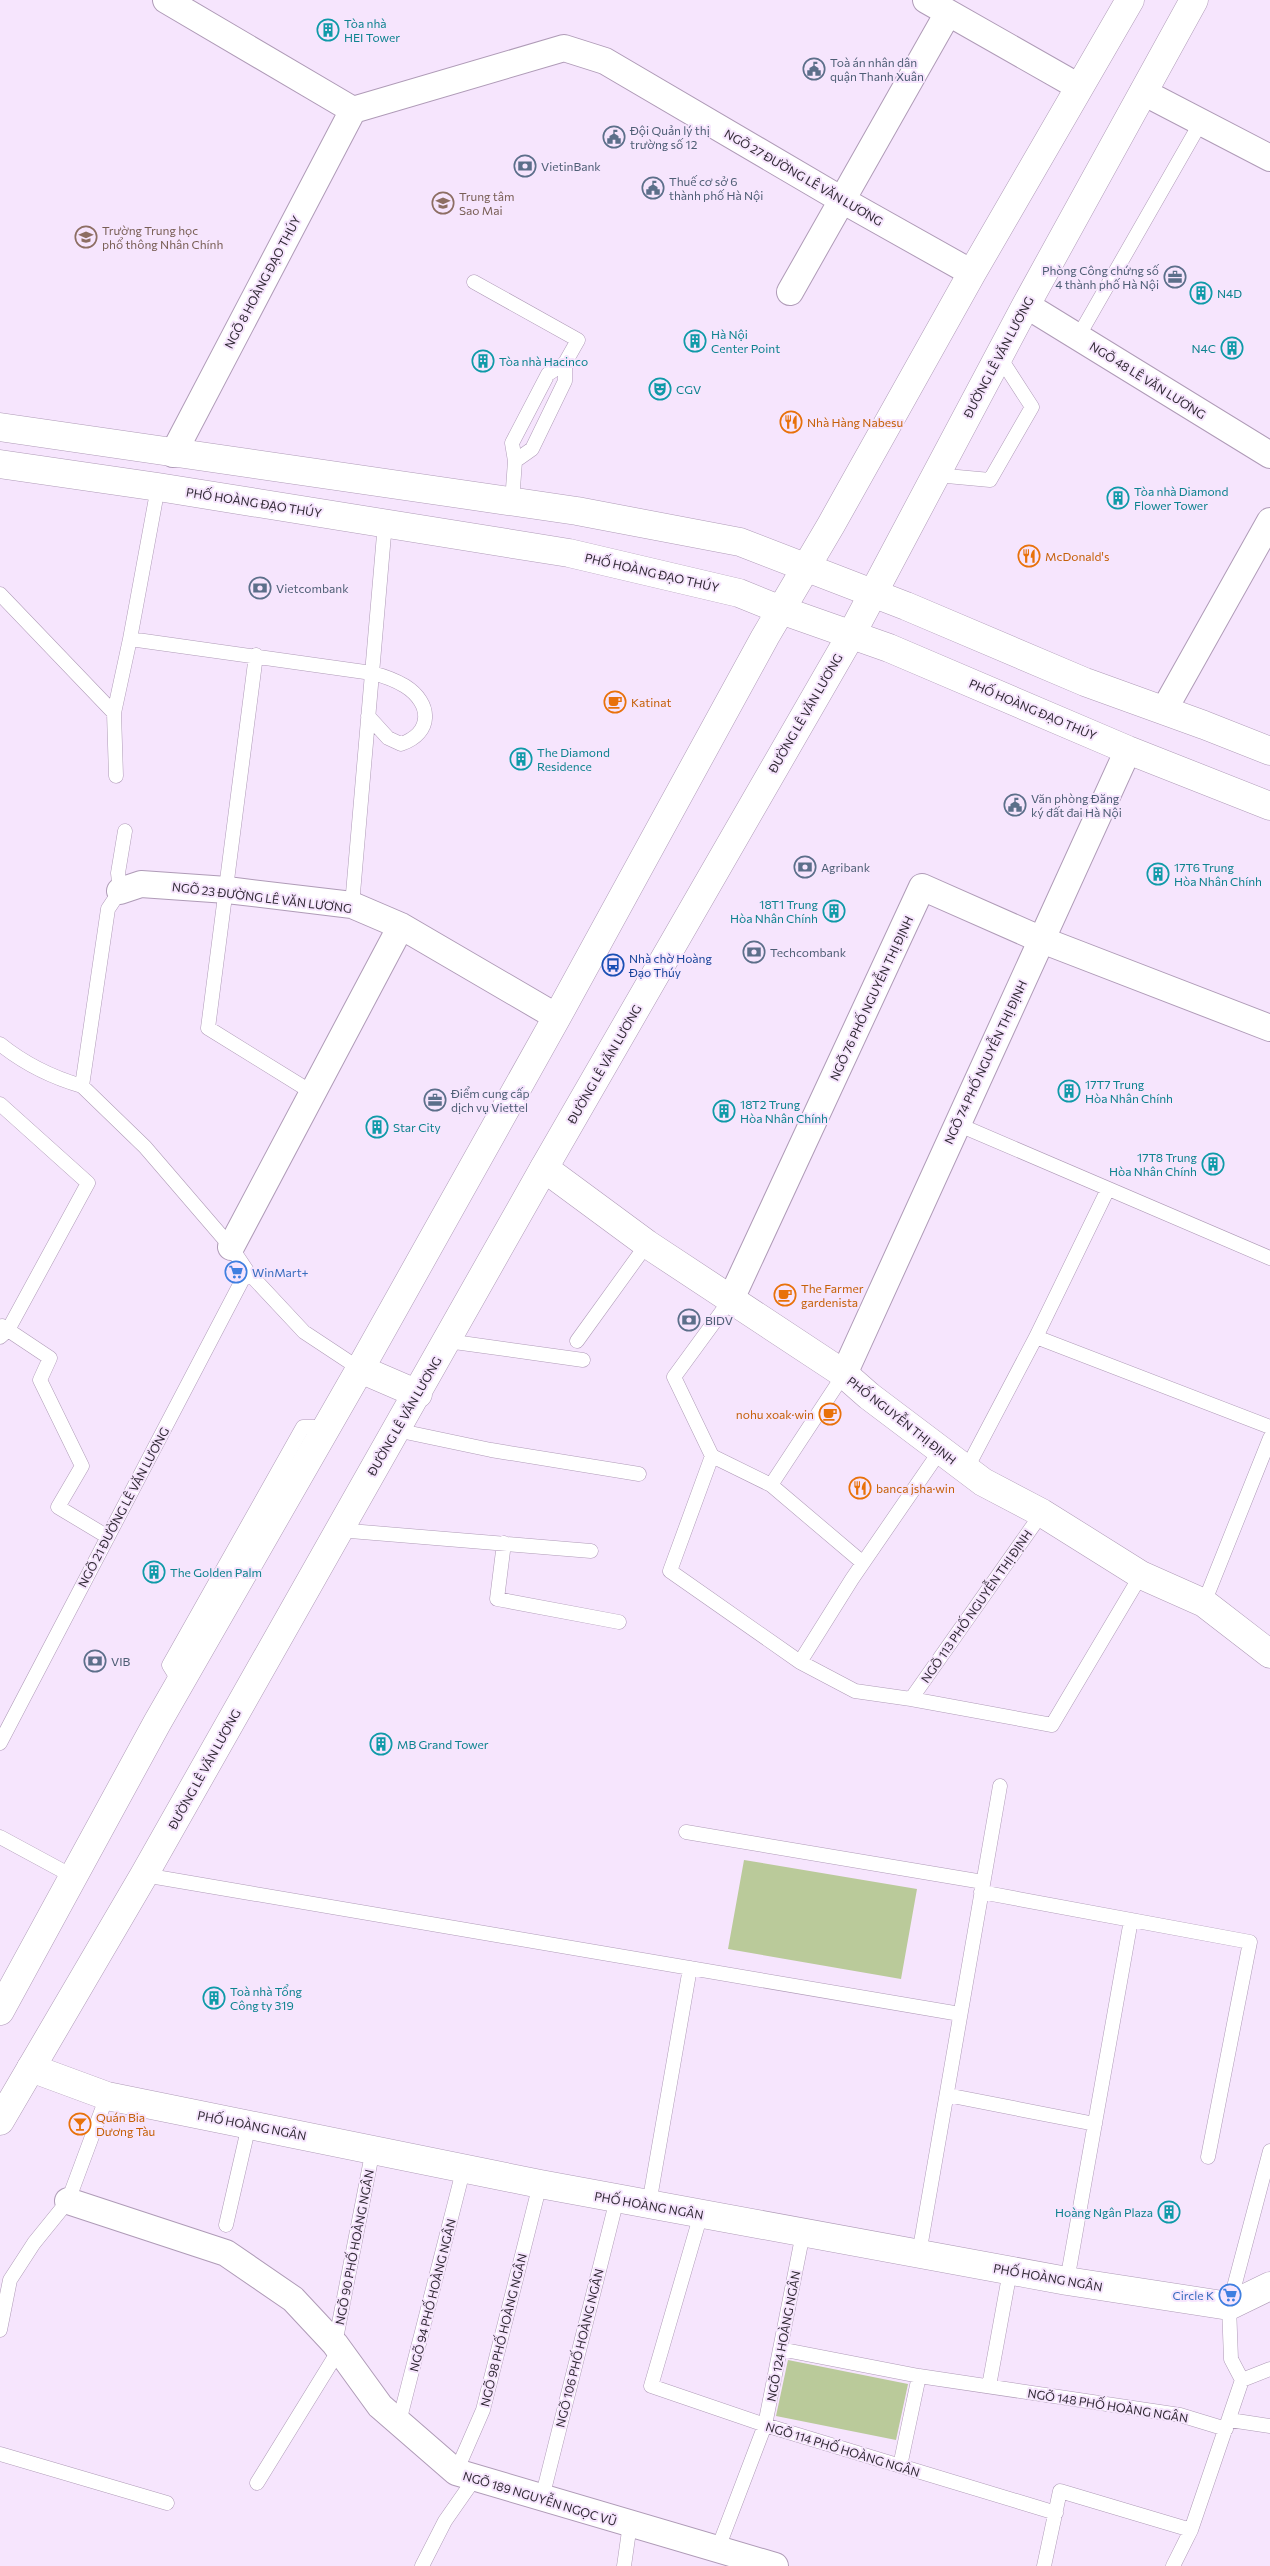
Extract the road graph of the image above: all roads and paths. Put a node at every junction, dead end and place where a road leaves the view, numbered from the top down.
1 (166, 0) edge
2 (1130, 0) edge
3 (1194, 0) edge
4 (937, 6) edge
5 (1079, 87) junction
6 (1143, 92) junction
7 (353, 110) junction
8 (1201, 122) junction
9 (1270, 158) edge
10 (842, 200) junction
11 (972, 273) junction
12 (474, 282) dead end
13 (790, 292) dead end
14 (1026, 305) junction
15 (1078, 337) junction
16 (999, 356) junction
17 (565, 363) junction
18 (0, 427) edge
19 (172, 454) junction
20 (1270, 455) edge
21 (515, 461) junction
22 (0, 464) edge
23 (936, 475) junction
24 (158, 486) junction
25 (512, 502) junction
26 (577, 511) junction
27 (1270, 521) edge
28 (386, 523) junction
29 (569, 553) junction
30 (806, 568) junction
31 (872, 593) junction
32 (0, 594) edge
33 (781, 610) junction
34 (851, 635) junction
35 (130, 639) junction
36 (256, 656) junction
37 (372, 673) junction
38 (1164, 710) junction
39 (114, 713) junction
40 (368, 716) junction
41 (1128, 750) junction
42 (1270, 751) edge
43 (116, 776) dead end
44 (1270, 806) edge
45 (125, 831) dead end
46 (228, 890) junction
47 (120, 891) junction
48 (352, 905) junction
49 (401, 926) junction
50 (1042, 940) junction
51 (557, 1017) junction
52 (1270, 1028) edge
53 (0, 1044) edge
54 (82, 1086) junction
55 (313, 1093) junction
56 (0, 1104) edge
57 (957, 1124) junction
58 (544, 1168) junction
59 (1108, 1189) junction
60 (647, 1244) junction
61 (231, 1247) junction
62 (1270, 1258) edge
63 (247, 1270) junction
64 (731, 1299) junction
65 (3, 1331) edge
66 (1036, 1337) junction
67 (447, 1341) junction
68 (577, 1341) dead end
69 (583, 1360) dead end
70 (360, 1369) junction
71 (844, 1374) junction
72 (418, 1394) junction
73 (1270, 1427) edge
74 (396, 1430) junction
75 (1270, 1438) edge
76 (940, 1451) junction
77 (712, 1456) junction
78 (966, 1470) junction
79 (639, 1474) dead end
80 (771, 1485) junction
81 (1042, 1513) junction
82 (338, 1530) junction
83 (108, 1537) junction
84 (504, 1543) junction
85 (590, 1551) dead end
86 (863, 1563) junction
87 (1141, 1575) junction
88 (1204, 1603) junction
89 (619, 1622) dead end
90 (1270, 1654) edge
91 (800, 1662) junction
92 (911, 1699) junction
93 (0, 1743) edge
94 (1000, 1786) dead end
95 (686, 1832) dead end
96 (0, 1837) edge
97 (144, 1876) junction
98 (74, 1877) junction
99 (982, 1887) junction
100 (1131, 1920) junction
101 (690, 1968) junction
102 (0, 2011) edge
103 (960, 2014) junction
104 (31, 2068) junction
105 (947, 2095) junction
106 (108, 2096) junction
107 (0, 2121) edge
108 (1095, 2124) junction
109 (249, 2125) junction
110 (372, 2149) junction
111 (1270, 2151) edge
112 (1208, 2157) dead end
113 (464, 2167) junction
114 (1268, 2168) edge
115 (540, 2184) junction
116 (617, 2199) junction
117 (68, 2201) junction
118 (649, 2204) junction
119 (701, 2214) junction
120 (226, 2226) dead end
121 (804, 2233) junction
122 (919, 2254) junction
123 (1010, 2270) junction
124 (1067, 2281) junction
125 (1270, 2286) edge
126 (1229, 2306) junction
127 (0, 2330) edge
128 (337, 2347) junction
129 (780, 2349) junction
130 (1270, 2369) edge
131 (919, 2376) junction
132 (1242, 2380) junction
133 (990, 2386) junction
134 (399, 2422) junction
135 (1228, 2424) junction
136 (764, 2425) junction
137 (1270, 2426) edge
138 (0, 2454) edge
139 (900, 2466) junction
140 (465, 2475) junction
141 (258, 2483) dead end
142 (542, 2498) junction
143 (167, 2503) dead end
144 (1056, 2513) junction
145 (630, 2524) junction
146 (1191, 2530) junction
147 (717, 2551) junction
148 (744, 2562) edge
149 (422, 2566) edge
150 (624, 2566) edge
151 (775, 2566) edge
152 (1044, 2566) edge
153 (1173, 2566) edge

1 - 7 street
2 - 5 main road
3 - 6 main road, ĐƯỜNG LÊ VĂN LƯƠNG
4 - 5 street
4 - 10 street
5 - 11 main road
6 - 8 street
6 - 14 main road, ĐƯỜNG LÊ VĂN LƯƠNG
7 - 10 street, NGÕ 27 ĐƯỜNG LÊ VĂN LƯƠNG
7 - 19 street, NGÕ 8 HOÀNG ĐẠO THÚY
8 - 9 street
8 - 15 lane
10 - 11 street, NGÕ 27 ĐƯỜNG LÊ VĂN LƯƠNG
10 - 13 street
11 - 30 main road
12 - 17 lane
14 - 15 street, NGÕ 48 LÊ VĂN LƯƠNG
14 - 16 main road, ĐƯỜNG LÊ VĂN LƯƠNG
15 - 20 street, NGÕ 48 LÊ VĂN LƯƠNG
16 - 23 main road, ĐƯỜNG LÊ VĂN LƯƠNG
16 - 23 lane
17 - 21 lane
17 - 21 lane
18 - 19 main road
19 - 24 main road
19 - 25 main road
21 - 25 lane
22 - 24 main road, PHỐ HOÀNG ĐẠO THÚY
23 - 31 main road, ĐƯỜNG LÊ VĂN LƯƠNG
24 - 28 main road, PHỐ HOÀNG ĐẠO THÚY
24 - 35 lane
25 - 26 main road
26 - 29 main road
26 - 30 main road
27 - 38 street
28 - 29 main road, PHỐ HOÀNG ĐẠO THÚY
28 - 37 lane
29 - 33 main road, PHỐ HOÀNG ĐẠO THÚY
30 - 31 main road
30 - 33 main road
31 - 34 main road, ĐƯỜNG LÊ VĂN LƯƠNG
31 - 38 main road
32 - 39 lane
33 - 34 main road, PHỐ HOÀNG ĐẠO THÚY
33 - 51 main road
34 - 41 main road, PHỐ HOÀNG ĐẠO THÚY
34 - 58 main road, ĐƯỜNG LÊ VĂN LƯƠNG
35 - 36 lane
35 - 39 lane
36 - 37 lane
36 - 46 lane
37 - 40 lane
37 - 40 lane
38 - 42 main road
39 - 43 lane
40 - 48 lane
41 - 44 main road, PHỐ HOÀNG ĐẠO THÚY
41 - 50 street, NGÕ 74 PHỐ NGUYỄN THỊ ĐỊNH
45 - 47 lane
46 - 47 street, NGÕ 23 ĐƯỜNG LÊ VĂN LƯƠNG
46 - 48 street, NGÕ 23 ĐƯỜNG LÊ VĂN LƯƠNG
46 - 55 lane
47 - 54 lane
48 - 49 street, NGÕ 23 ĐƯỜNG LÊ VĂN LƯƠNG
49 - 51 street, NGÕ 23 ĐƯỜNG LÊ VĂN LƯƠNG
49 - 55 street
50 - 52 street
50 - 57 street, NGÕ 74 PHỐ NGUYỄN THỊ ĐỊNH
50 - 64 street, NGÕ 76 PHỐ NGUYỄN THỊ ĐỊNH
51 - 70 main road
53 - 54 lane
54 - 61 lane
55 - 61 street
56 - 65 lane
57 - 59 lane
57 - 71 street, NGÕ 74 PHỐ NGUYỄN THỊ ĐỊNH
58 - 60 main road, PHỐ NGUYỄN THỊ ĐỊNH
58 - 67 main road, ĐƯỜNG LÊ VĂN LƯƠNG
59 - 62 lane
59 - 66 lane
60 - 64 main road, PHỐ NGUYỄN THỊ ĐỊNH
60 - 68 lane
61 - 63 lane
63 - 70 lane
63 - 83 lane, NGÕ 21 ĐƯỜNG LÊ VĂN LƯƠNG
64 - 71 main road, PHỐ NGUYỄN THỊ ĐỊNH
64 - 77 lane
65 - 83 lane
66 - 73 lane
66 - 78 lane
67 - 69 lane
67 - 72 main road, ĐƯỜNG LÊ VĂN LƯƠNG
70 - 72 main road
70 - 98 main road
71 - 76 main road, PHỐ NGUYỄN THỊ ĐỊNH
71 - 80 lane
72 - 74 main road, ĐƯỜNG LÊ VĂN LƯƠNG
74 - 79 lane
74 - 82 main road, ĐƯỜNG LÊ VĂN LƯƠNG
75 - 88 lane
76 - 78 main road, PHỐ NGUYỄN THỊ ĐỊNH
76 - 86 lane
77 - 80 lane
77 - 91 lane
78 - 81 main road, PHỐ NGUYỄN THỊ ĐỊNH
80 - 86 lane
81 - 87 main road, PHỐ NGUYỄN THỊ ĐỊNH
81 - 92 lane, NGÕ 113 PHỐ NGUYỄN THỊ ĐỊNH
82 - 84 lane
82 - 97 main road, ĐƯỜNG LÊ VĂN LƯƠNG
83 - 93 lane, NGÕ 21 ĐƯỜNG LÊ VĂN LƯƠNG
84 - 85 lane
84 - 89 lane
86 - 91 lane
87 - 88 main road, PHỐ NGUYỄN THỊ ĐỊNH
87 - 92 lane
88 - 90 main road, PHỐ NGUYỄN THỊ ĐỊNH
91 - 92 lane
94 - 99 lane
95 - 99 lane
96 - 98 lane
97 - 101 lane
97 - 104 main road, ĐƯỜNG LÊ VĂN LƯƠNG
98 - 102 main road
99 - 100 lane
99 - 103 lane
100 - 108 lane
100 - 112 lane
101 - 103 lane
101 - 118 lane
103 - 105 lane
104 - 106 main road, PHỐ HOÀNG NGÂN
104 - 107 main road, ĐƯỜNG LÊ VĂN LƯƠNG
105 - 108 lane
105 - 122 lane
106 - 109 main road, PHỐ HOÀNG NGÂN
106 - 117 lane
108 - 124 lane
109 - 110 main road, PHỐ HOÀNG NGÂN
109 - 120 lane
110 - 113 main road, PHỐ HOÀNG NGÂN
110 - 128 lane, NGÕ 90 PHỐ HOÀNG NGÂN
111 - 114 lane
113 - 115 main road, PHỐ HOÀNG NGÂN
113 - 134 lane, NGÕ 94 PHỐ HOÀNG NGÂN
114 - 126 lane
115 - 116 main road, PHỐ HOÀNG NGÂN
115 - 140 lane, NGÕ 98 PHỐ HOÀNG NGÂN
116 - 118 main road, PHỐ HOÀNG NGÂN
116 - 142 lane, NGÕ 106 PHỐ HOÀNG NGÂN
117 - 127 lane
117 - 128 street, NGÕ 189 NGUYỄN NGỌC VŨ
118 - 119 main road, PHỐ HOÀNG NGÂN
119 - 121 main road, PHỐ HOÀNG NGÂN
119 - 136 lane, NGÕ 114 PHỐ HOÀNG NGÂN
121 - 122 main road, PHỐ HOÀNG NGÂN
121 - 129 lane, NGÕ 124 HOÀNG NGÂN
122 - 123 main road, PHỐ HOÀNG NGÂN
123 - 124 main road, PHỐ HOÀNG NGÂN
123 - 133 lane
124 - 126 main road, PHỐ HOÀNG NGÂN
125 - 126 main road
126 - 132 lane
128 - 134 street, NGÕ 189 NGUYỄN NGỌC VŨ
128 - 141 lane
129 - 131 lane, NGÕ 148 PHỐ HOÀNG NGÂN
129 - 136 lane, NGÕ 124 HOÀNG NGÂN
130 - 132 lane
131 - 133 lane, NGÕ 148 PHỐ HOÀNG NGÂN
131 - 139 lane
132 - 135 lane
133 - 135 lane, NGÕ 148 PHỐ HOÀNG NGÂN
134 - 140 street, NGÕ 189 NGUYỄN NGỌC VŨ
135 - 137 lane, NGÕ 148 PHỐ HOÀNG NGÂN
135 - 146 lane
136 - 139 lane, NGÕ 114 PHỐ HOÀNG NGÂN
136 - 147 lane, NGÕ 124 HOÀNG NGÂN
138 - 143 lane
139 - 144 lane, NGÕ 114 PHỐ HOÀNG NGÂN
140 - 142 street, NGÕ 189 NGUYỄN NGỌC VŨ
140 - 149 lane, NGÕ 98 PHỐ HOÀNG NGÂN
142 - 145 street, NGÕ 189 NGUYỄN NGỌC VŨ
144 - 146 lane
144 - 152 lane
145 - 147 street, NGÕ 189 NGUYỄN NGỌC VŨ
145 - 150 lane
146 - 153 lane
147 - 148 street, NGÕ 189 NGUYỄN NGỌC VŨ
148 - 151 street, NGÕ 189 NGUYỄN NGỌC VŨ

